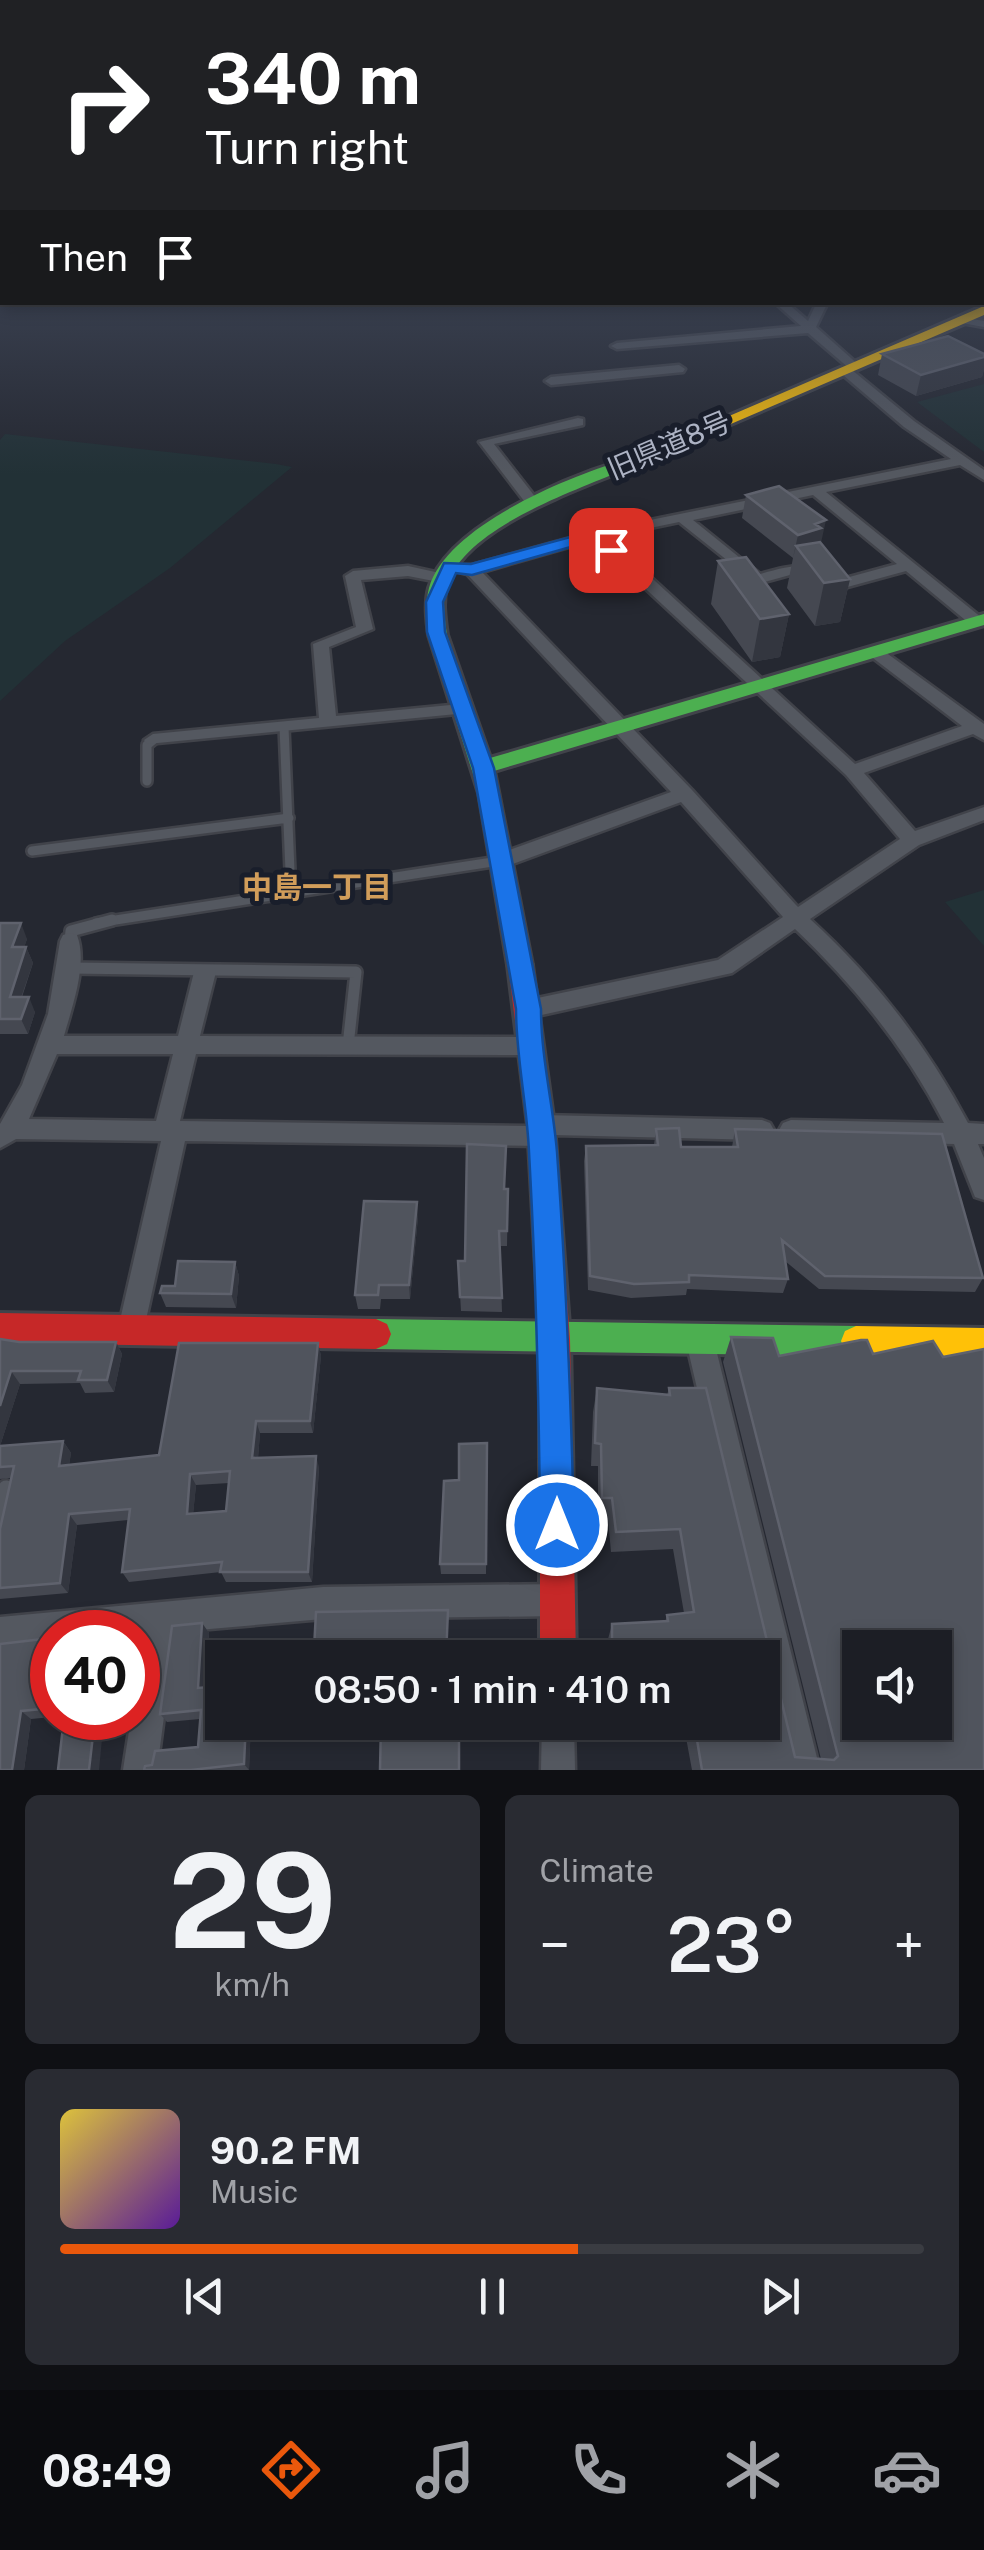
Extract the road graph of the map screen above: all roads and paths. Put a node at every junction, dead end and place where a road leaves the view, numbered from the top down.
1 (788, 310) edge
2 (819, 310) edge
3 (978, 318) edge
4 (809, 328) junction
5 (656, 342) junction
6 (617, 346) dead end
7 (851, 369) junction
8 (551, 381) dead end
9 (578, 422) dead end
10 (960, 461) junction
11 (984, 476) edge
12 (816, 490) junction
13 (532, 503) junction
14 (681, 517) junction
15 (596, 535) junction
16 (908, 566) junction
17 (455, 572) junction
18 (980, 620) edge
19 (874, 652) junction
20 (761, 687) junction
21 (461, 709) junction
22 (328, 722) junction
23 (284, 727) junction
24 (622, 728) junction
25 (981, 731) edge
26 (153, 740) joint
27 (483, 768) junction
28 (852, 770) junction
29 (146, 781) dead end
30 (686, 794) junction
31 (984, 813) edge
32 (288, 818) junction
33 (912, 840) junction
34 (32, 851) dead end
35 (500, 861) junction
36 (291, 895) junction
37 (796, 919) junction
38 (70, 941) joint
39 (70, 968) junction
40 (205, 972) junction
41 (528, 1009) junction
42 (185, 1045) junction
43 (48, 1046) junction
44 (348, 1046) junction
45 (528, 1046) junction
46 (542, 1130) junction
47 (170, 1132) junction
48 (6, 1134) edge
49 (974, 1134) edge
50 (984, 1189) edge
51 (0, 1328) edge
52 (132, 1329) junction
53 (555, 1339) junction
54 (700, 1341) junction
55 (984, 1343) edge
56 (6, 1488) edge
57 (0, 1522) edge
58 (558, 1600) junction
59 (161, 1620) junction
60 (0, 1633) edge
61 (558, 1640) edge
62 (558, 1740) edge
63 (140, 1770) edge
64 (558, 1770) edge
65 (803, 1770) edge

1 - 4 street
2 - 4 street
3 - 7 street, 旧県道8号
4 - 5 street
4 - 7 street
5 - 6 street
5 - 8 street
7 - 10 street
7 - 13 street, 旧県道8号
9 - 13 street
10 - 11 street
10 - 12 street
12 - 14 street
12 - 16 street
13 - 17 street, 旧県道8号
14 - 15 street
14 - 16 street
15 - 17 street
15 - 20 street
16 - 18 street
17 - 21 street
17 - 22 street
17 - 24 street
18 - 19 street
19 - 20 street
19 - 25 street
20 - 24 street
20 - 28 street
21 - 22 street
21 - 27 street
22 - 23 street
23 - 26 street
23 - 32 lane
24 - 27 street
24 - 30 street
25 - 28 street
26 - 29 lane
27 - 35 street
28 - 33 street
30 - 35 street
30 - 37 street
31 - 33 street
32 - 34 lane
32 - 36 lane
33 - 37 street
35 - 36 lane
35 - 41 street
36 - 38 lane
37 - 41 street
37 - 49 street
38 - 39 street
39 - 40 lane
39 - 43 street
40 - 42 street
40 - 44 lane
41 - 45 street
42 - 43 street
42 - 44 street
42 - 47 street
43 - 48 street
44 - 45 street
45 - 46 street
46 - 47 street
46 - 49 street
46 - 53 street
47 - 48 street
47 - 52 street
49 - 50 street
51 - 52 street
52 - 53 street
53 - 54 street
53 - 58 street
54 - 55 street
54 - 65 street
56 - 57 lane
58 - 59 street
58 - 61 street
59 - 60 street
59 - 63 street
62 - 64 street

